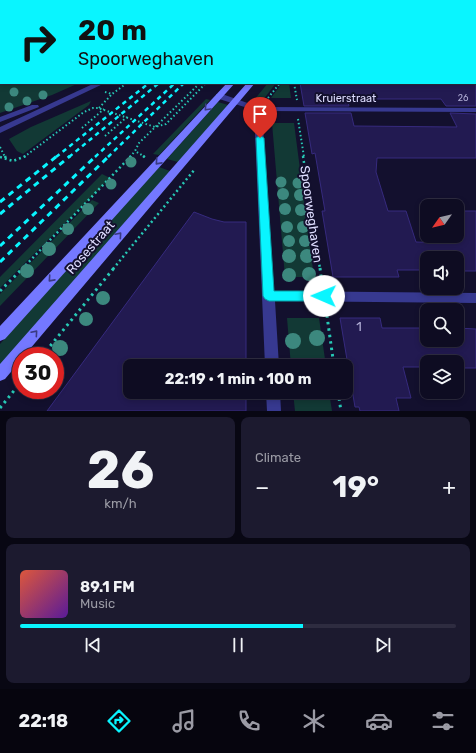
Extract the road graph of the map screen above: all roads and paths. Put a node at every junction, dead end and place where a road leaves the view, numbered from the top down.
1 (97, 84) edge
2 (98, 84) edge
3 (126, 84) edge
4 (199, 84) edge
5 (205, 84) edge
6 (229, 84) edge
7 (250, 84) edge
8 (279, 84) edge
9 (294, 84) edge
10 (103, 92) dead end
11 (112, 94) junction
12 (218, 96) junction
13 (236, 101) junction
14 (98, 108) junction
15 (296, 108) junction
16 (104, 109) junction
17 (258, 109) junction
18 (476, 110) edge
19 (127, 117) junction
20 (0, 120) edge
21 (155, 127) junction
22 (82, 128) dead end
23 (0, 130) edge
24 (105, 136) dead end
25 (139, 143) dead end
26 (0, 147) edge
27 (135, 151) dead end
28 (0, 157) edge
29 (6, 160) junction
30 (196, 168) dead end
31 (0, 290) edge
32 (269, 296) junction
33 (324, 296) junction
34 (476, 298) edge
35 (0, 335) edge
36 (49, 347) edge
37 (272, 359) edge
38 (333, 359) edge
39 (0, 374) edge
40 (12, 393) edge
41 (273, 399) edge
42 (339, 399) edge
43 (0, 408) edge
44 (274, 411) edge
45 (341, 411) edge

1 - 20 street
2 - 23 street
3 - 11 path
4 - 21 path
5 - 21 path
6 - 12 main road, Rosestraat
7 - 13 main road, Rosestraat
8 - 17 path
9 - 15 path, Spoorweghaven
10 - 11 path
11 - 14 path
12 - 13 street, Kruierstraat
12 -> 35 main road, Rosestraat
13 - 17 street, Kruierstraat
39 -> 13 main road, Rosestraat
14 - 16 path
14 - 29 path
15 - 17 street, Kruierstraat
15 - 18 street, Kruierstraat
15 - 33 path, Spoorweghaven
16 - 19 path
16 - 22 path
17 - 32 street
19 - 21 path
19 - 24 path
21 - 25 path
26 - 29 path
27 - 31 path
28 - 29 path
30 - 36 path
32 - 33 street
32 - 37 street
33 - 34 street
33 - 38 path, Spoorweghaven
40 - 43 path
41 - 44 street
42 - 45 path

